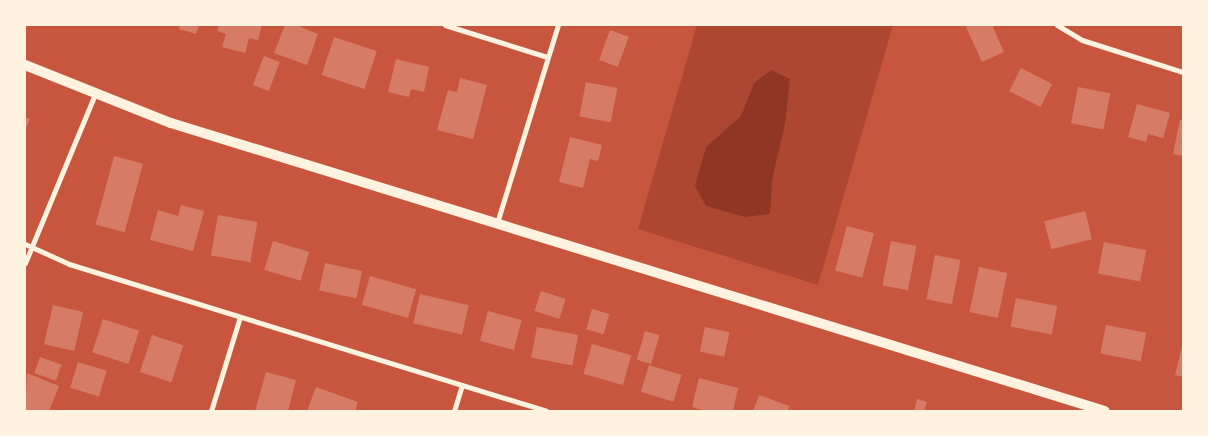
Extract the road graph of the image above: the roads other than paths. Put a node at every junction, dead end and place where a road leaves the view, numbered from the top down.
1 (445, 25) edge
2 (558, 25) edge
3 (1057, 25) edge
4 (547, 57) junction
5 (25, 65) edge
6 (1183, 72) edge
7 (95, 94) junction
8 (497, 223) junction
9 (25, 244) edge
10 (32, 246) junction
11 (25, 263) edge
12 (240, 317) junction
13 (462, 385) junction
14 (211, 411) edge
15 (454, 411) edge
16 (546, 411) edge
17 (1105, 411) edge

1 - 4 street
2 - 4 street
3 - 6 street
4 - 8 street
5 - 7 main road
7 - 8 main road
7 - 10 street
8 - 17 main road
9 - 10 street
10 - 11 street
10 - 12 street
12 - 13 street
12 - 14 street
13 - 15 street
13 - 16 street

